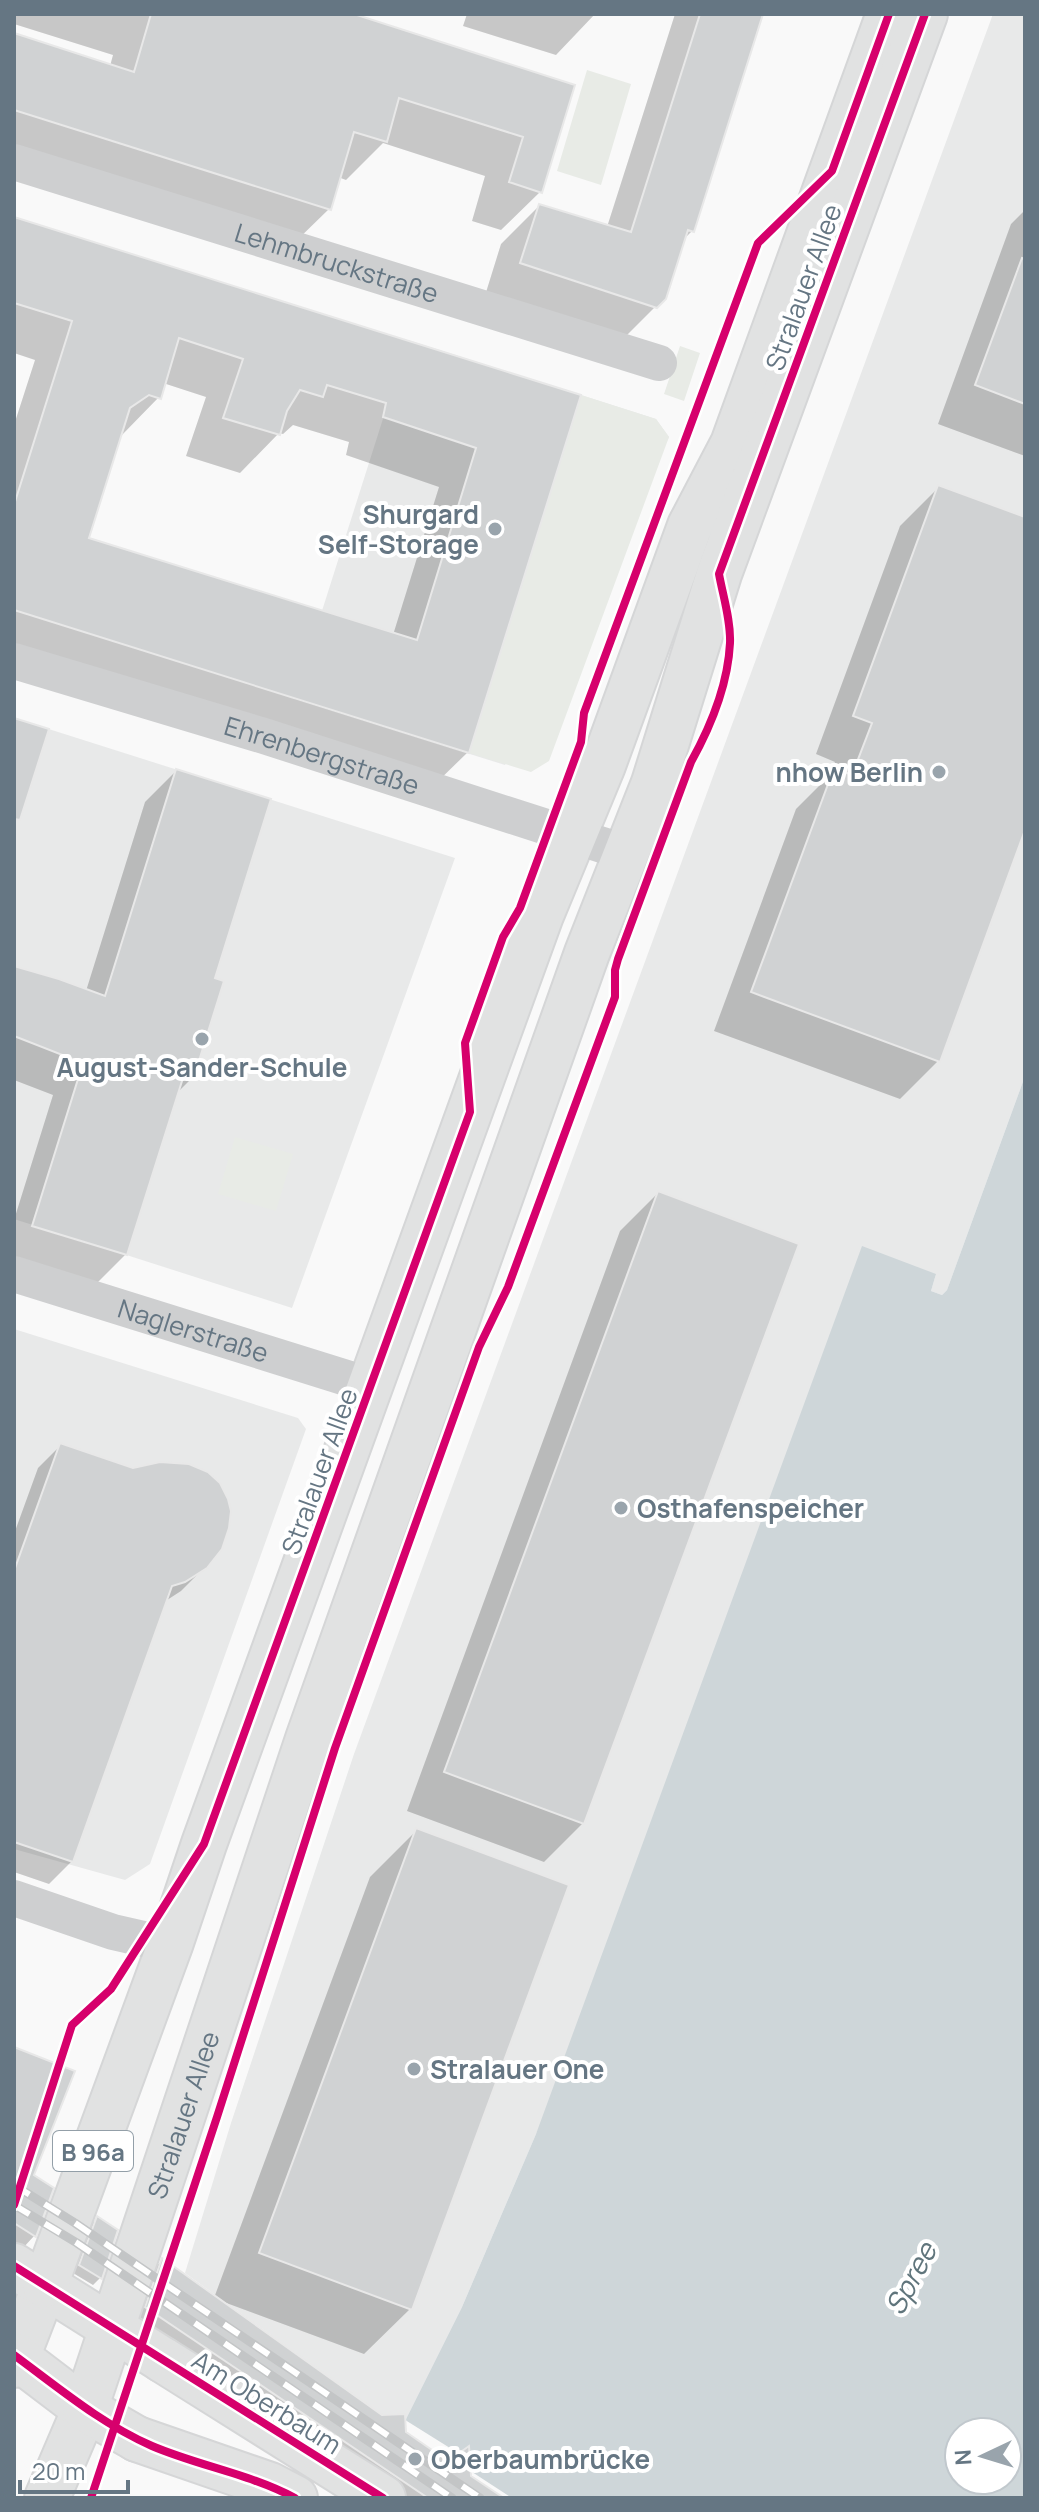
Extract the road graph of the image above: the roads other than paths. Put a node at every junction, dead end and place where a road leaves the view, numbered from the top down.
1 (889, 14) edge
2 (925, 14) edge
3 (14, 162) edge
4 (659, 363) dead end
5 (14, 661) edge
6 (572, 836) junction
7 (627, 853) junction
8 (14, 1274) edge
9 (372, 1386) junction
10 (15, 1901) edge
11 (170, 1945) junction
12 (29, 2275) edge
13 (112, 2329) junction
14 (15, 2359) edge
15 (85, 2409) junction
16 (367, 2487) edge
17 (47, 2498) edge
18 (295, 2498) edge

1 - 6 main road, Stralauer Allee / B 96a
2 - 7 main road, Stralauer Allee / B 96a
3 - 4 street, Lehmbruckstraße
5 - 6 street, Ehrenbergstraße
6 - 7 street, Ehrenbergstraße
6 - 9 main road, Stralauer Allee / B 96a
7 - 13 main road, Stralauer Allee / B 96a
8 - 9 street, Naglerstraße
9 - 11 main road, Stralauer Allee / B 96a
10 - 11 street
11 - 12 main road, Stralauer Allee / B 96a
12 - 13 main road, Am Oberbaum
12 - 14 main road, Stralauer Allee
13 - 15 main road, Stralauer Allee / B 96a
13 - 16 main road, Am Oberbaum
14 - 15 main road
15 - 17 main road, Stralauer Allee
15 - 18 main road

